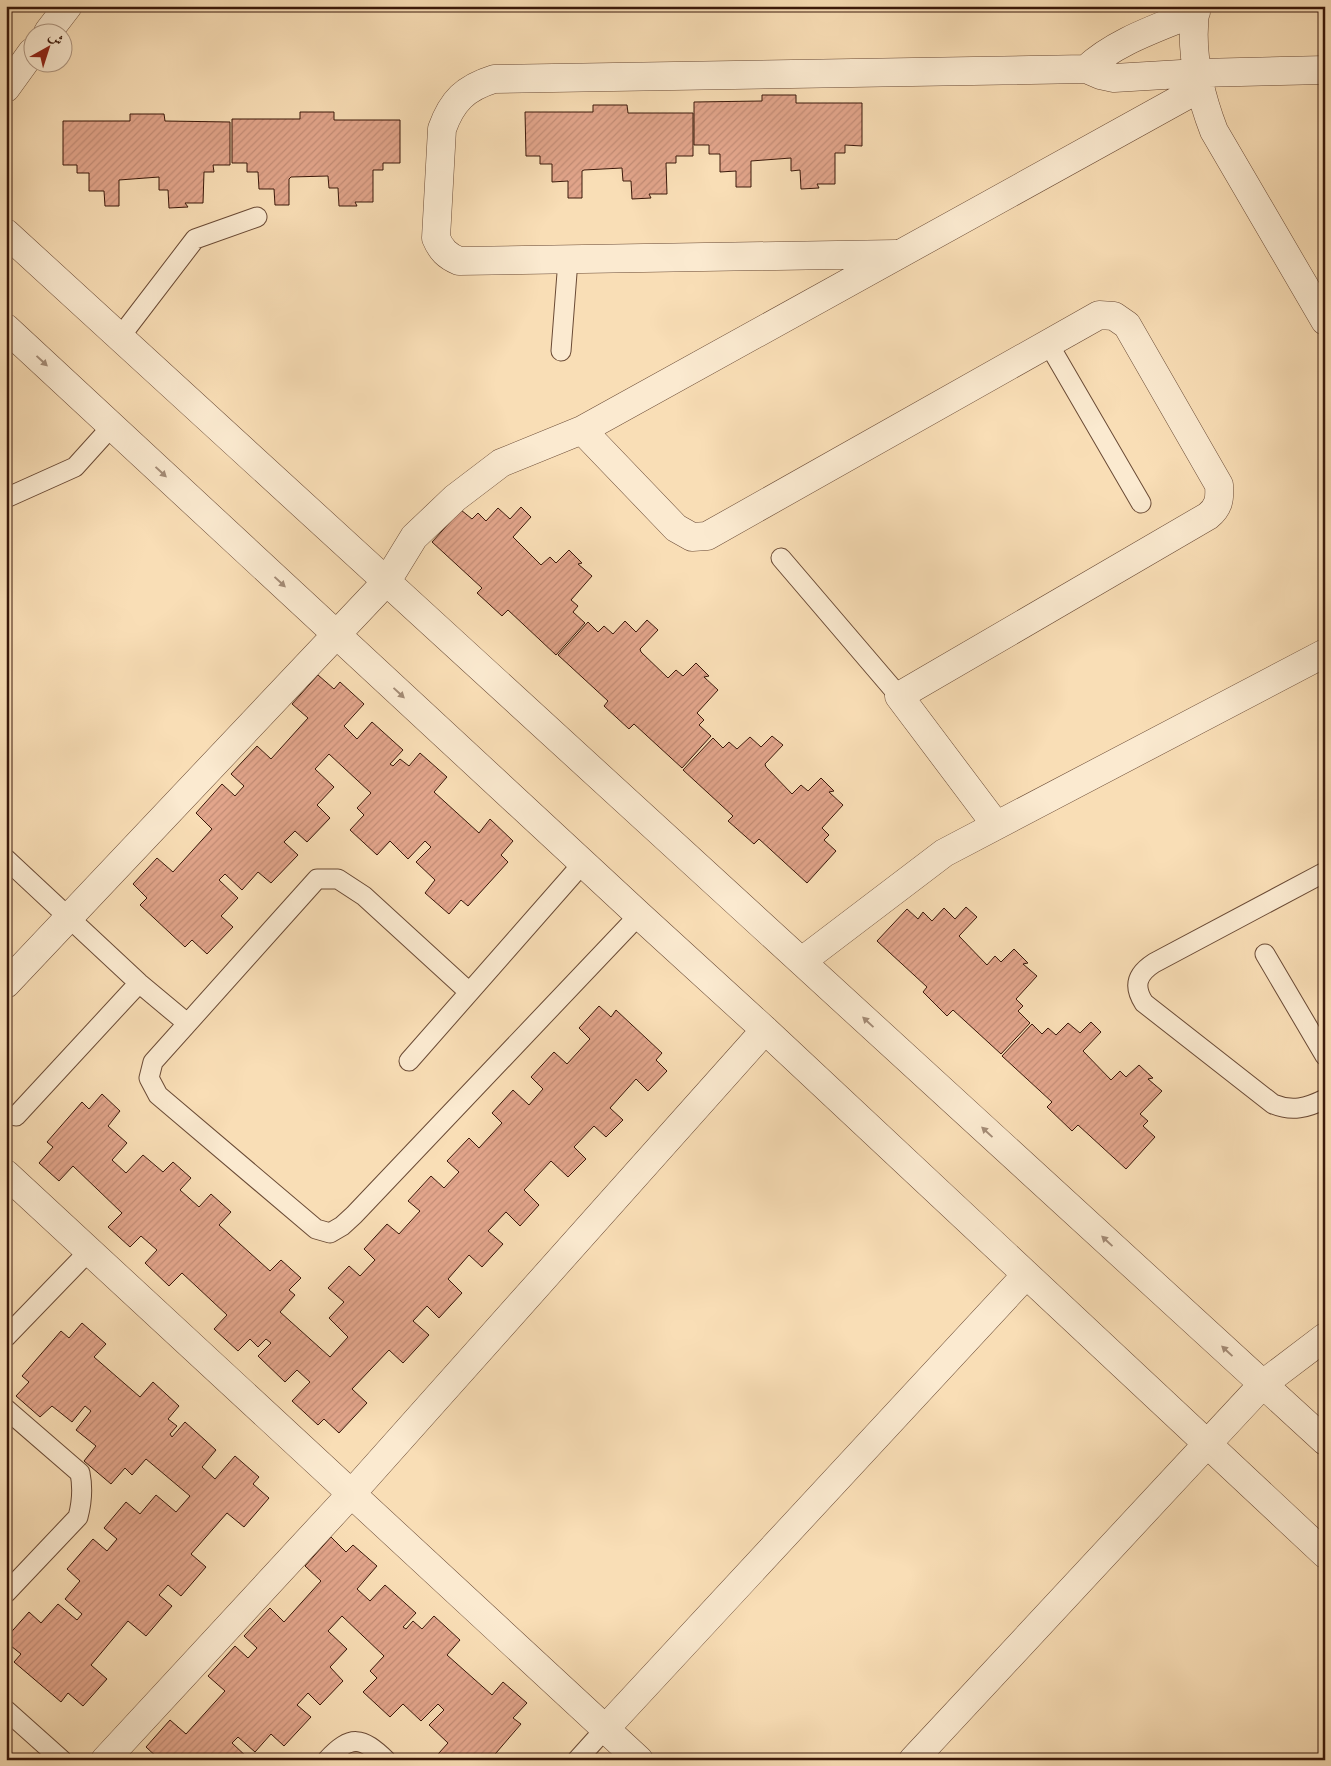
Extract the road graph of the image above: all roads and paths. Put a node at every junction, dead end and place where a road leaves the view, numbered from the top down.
1 (68, 6) edge
2 (1196, 9) edge
3 (56, 22) edge
4 (22, 66) edge
5 (1086, 69) junction
6 (1325, 70) edge
7 (1199, 80) junction
8 (6, 88) edge
9 (257, 217) dead end
10 (6, 234) edge
11 (898, 254) junction
12 (568, 260) junction
13 (1325, 321) edge
14 (6, 328) edge
15 (120, 337) junction
16 (1048, 343) junction
17 (560, 351) dead end
18 (112, 426) junction
19 (582, 430) junction
20 (6, 498) edge
21 (1141, 503) dead end
22 (781, 558) dead end
23 (387, 581) junction
24 (337, 634) junction
25 (1325, 653) edge
26 (900, 696) junction
27 (996, 825) junction
28 (6, 859) edge
29 (583, 863) junction
30 (1325, 872) edge
31 (639, 915) junction
32 (69, 917) junction
33 (1265, 954) dead end
34 (802, 961) junction
35 (139, 983) junction
36 (6, 984) edge
37 (470, 992) junction
38 (187, 1023) junction
39 (765, 1030) junction
40 (1325, 1056) edge
41 (409, 1061) dead end
42 (1325, 1099) edge
43 (16, 1116) dead end
44 (6, 1174) edge
45 (89, 1251) junction
46 (1026, 1274) junction
47 (1325, 1336) edge
48 (6, 1337) edge
49 (1263, 1384) junction
50 (6, 1409) edge
51 (1325, 1442) edge
52 (1207, 1443) junction
53 (352, 1493) junction
54 (1325, 1554) edge
55 (6, 1593) edge
56 (6, 1710) edge
57 (605, 1729) junction
58 (62, 1760) edge
59 (105, 1760) edge
60 (327, 1760) edge
61 (386, 1760) edge
62 (577, 1760) edge
63 (639, 1760) edge
64 (913, 1760) edge

1 - 3 street
2 - 5 street
2 - 7 street
4 - 8 street
5 - 7 street
5 - 12 street
6 - 7 street
7 - 11 street
7 - 13 street
9 - 15 lane
10 - 15 street
11 - 12 street
11 - 19 street
12 - 17 lane
14 -> 18 street
15 - 23 street
16 - 19 street
16 - 21 lane
16 - 26 street
18 - 20 lane
18 -> 24 street
19 - 23 street
22 - 26 lane
23 - 24 street
23 - 34 street
24 -> 29 street
24 - 32 street
25 - 27 street
26 - 27 street
27 - 34 street
28 - 32 lane
29 - 31 street
29 - 37 lane
30 - 42 lane
31 - 38 lane
31 - 39 street
32 - 35 lane
32 - 36 street
33 - 40 lane
49 -> 34 street
35 - 38 lane
35 - 43 lane
37 - 38 lane
37 - 41 lane
39 - 46 street
39 - 53 street
44 - 45 street
45 - 48 lane
45 - 53 street
46 - 52 street
46 - 57 street
47 - 49 street
49 - 51 street
49 - 52 street
50 - 55 lane
52 - 54 street
52 - 64 street
53 - 57 street
53 - 59 street
56 - 58 lane
57 - 62 lane
57 - 63 street
60 - 61 lane

